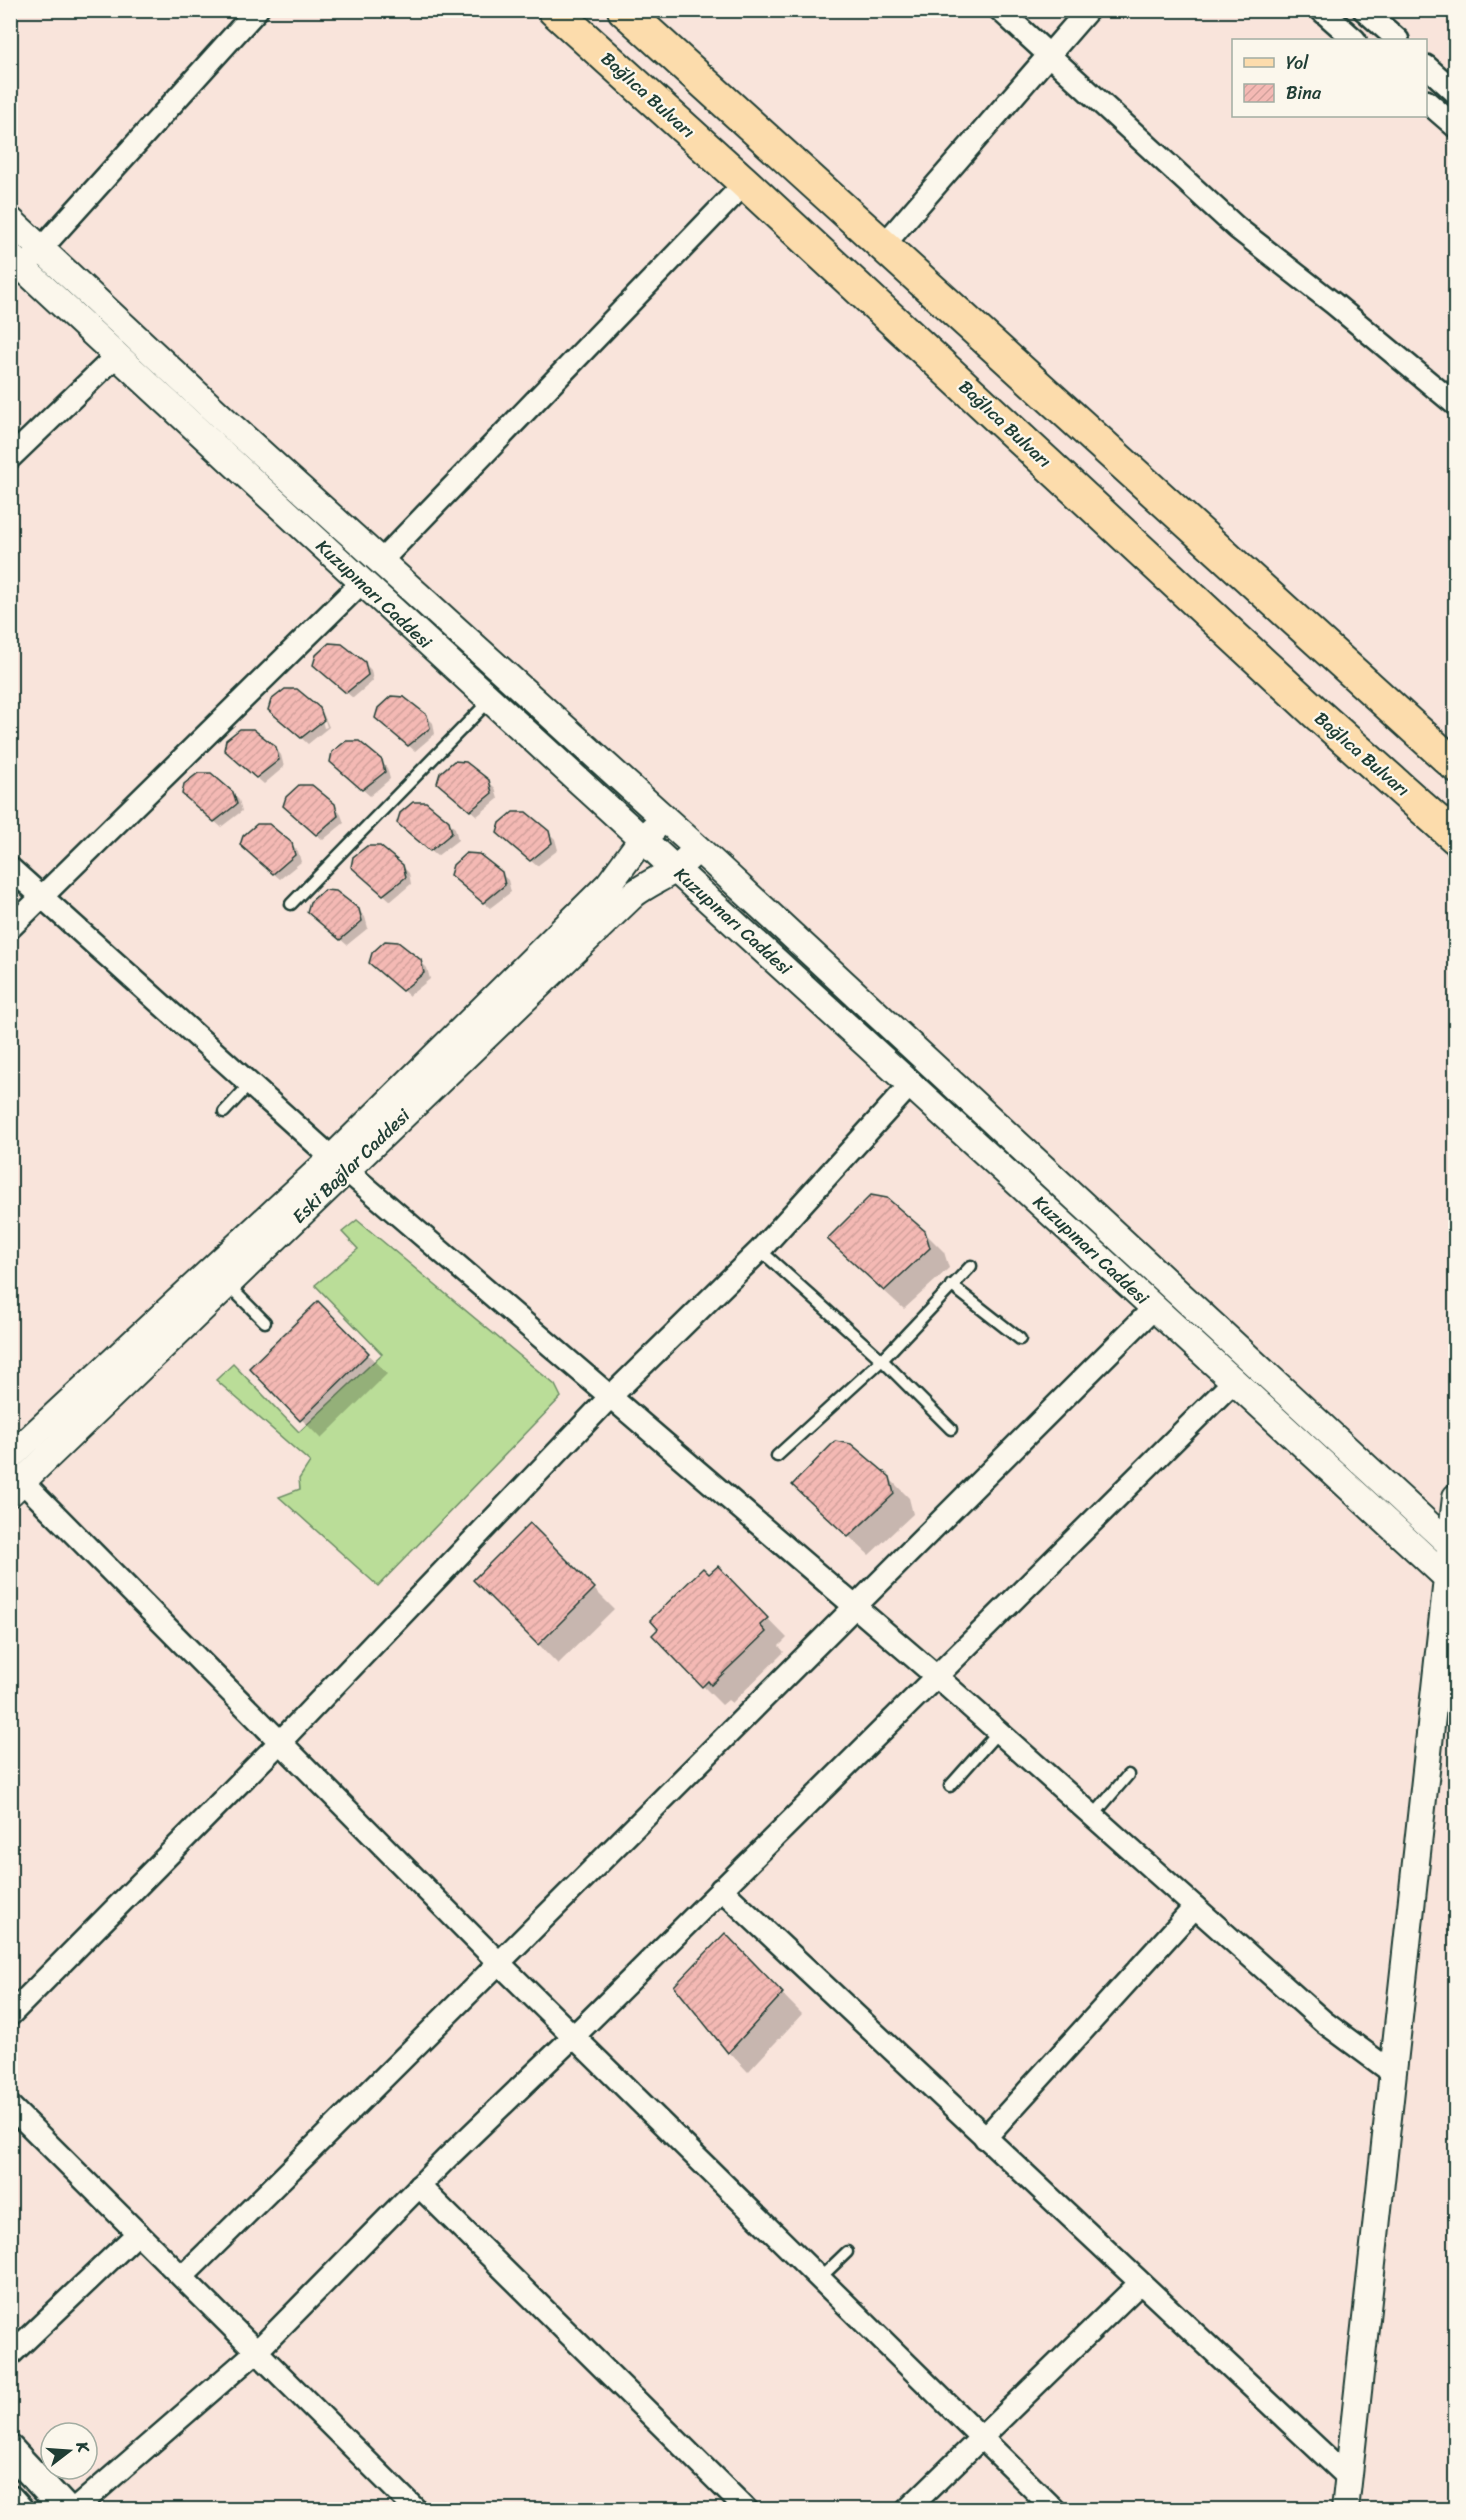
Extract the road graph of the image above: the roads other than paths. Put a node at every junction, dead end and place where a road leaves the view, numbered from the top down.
1 (257, 10) edge
2 (554, 10) edge
3 (624, 10) edge
4 (1000, 10) edge
5 (1088, 10) edge
6 (1321, 10) edge
7 (1364, 10) edge
8 (1354, 39) edge
9 (1397, 39) edge
10 (1050, 55) junction
11 (1427, 68) edge
12 (1455, 93) edge
13 (1427, 103) edge
14 (1455, 127) edge
15 (745, 183) junction
16 (10, 220) edge
17 (882, 247) junction
18 (41, 249) junction
19 (17, 262) edge
20 (117, 355) junction
21 (1455, 405) edge
22 (10, 458) edge
23 (381, 561) junction
24 (361, 582) junction
25 (490, 700) junction
26 (1455, 766) edge
27 (664, 818) junction
28 (1455, 838) edge
29 (642, 839) junction
30 (698, 849) junction
31 (10, 868) edge
32 (676, 869) junction
33 (42, 896) junction
34 (291, 904) dead end
35 (10, 928) edge
36 (250, 1084) junction
37 (911, 1084) junction
38 (224, 1112) dead end
39 (340, 1164) junction
40 (760, 1250) junction
41 (971, 1266) dead end
42 (226, 1284) junction
43 (951, 1286) junction
44 (1154, 1308) junction
45 (265, 1322) dead end
46 (1020, 1339) dead end
47 (882, 1360) junction
48 (1234, 1381) junction
49 (611, 1396) junction
50 (951, 1429) dead end
51 (777, 1456) dead end
52 (10, 1457) edge
53 (15, 1480) edge
54 (1455, 1497) edge
55 (1453, 1547) edge
56 (1451, 1582) edge
57 (852, 1607) junction
58 (936, 1676) junction
59 (998, 1732) junction
60 (280, 1742) junction
61 (1128, 1775) dead end
62 (950, 1786) dead end
63 (1093, 1816) junction
64 (721, 1889) junction
65 (1195, 1907) junction
66 (500, 1964) junction
67 (10, 2015) edge
68 (574, 2036) junction
69 (1393, 2073) junction
70 (10, 2106) edge
71 (985, 2138) junction
72 (419, 2186) junction
73 (138, 2233) junction
74 (847, 2252) dead end
75 (183, 2276) junction
76 (820, 2278) junction
77 (1140, 2283) junction
78 (257, 2351) junction
79 (10, 2355) edge
80 (982, 2436) junction
81 (10, 2451) edge
82 (1348, 2478) junction
83 (10, 2500) edge
84 (19, 2510) edge
85 (66, 2510) edge
86 (74, 2510) edge
87 (416, 2510) edge
88 (747, 2510) edge
89 (907, 2510) edge
90 (1055, 2510) edge
91 (1345, 2510) edge

1 - 18 street
2 - 15 main road, Bağlıca Bulvarı
3 - 17 main road
4 - 10 street
5 - 10 street
6 - 8 street
7 - 9 street
10 - 17 street
10 - 21 street
11 - 12 street
13 - 14 street
15 - 23 street
15 - 28 main road, Bağlıca Bulvarı
16 - 18 street, Kuzupınarı Caddesi
17 - 26 main road
18 - 19 street
18 - 23 street, Kuzupınarı Caddesi
19 - 20 street, Kuzupınarı Caddesi
20 - 22 street
20 - 24 street, Kuzupınarı Caddesi
23 - 27 street, Kuzupınarı Caddesi
24 - 25 street, Kuzupınarı Caddesi
24 - 33 street
25 - 29 street, Kuzupınarı Caddesi
25 - 34 lane
27 - 29 street, Eski Bağlar Caddesi
27 - 30 street, Kuzupınarı Caddesi
29 - 32 street, Kuzupınarı Caddesi
29 - 39 street, Eski Bağlar Caddesi
30 - 32 street, Eski Bağlar Caddesi
30 - 55 street, Kuzupınarı Caddesi
31 - 33 street
32 - 37 street, Kuzupınarı Caddesi
32 - 39 street, Eski Bağlar Caddesi
33 - 35 street
33 - 36 street
36 - 38 lane
36 - 39 street
37 - 40 street
37 - 44 street, Kuzupınarı Caddesi
39 - 42 street, Eski Bağlar Caddesi
39 - 49 street
39 - 52 street, Eski Bağlar Caddesi
40 - 47 lane
40 - 49 street
41 - 43 lane
42 - 45 lane
42 - 53 street, Eski Bağlar Caddesi
43 - 46 lane
43 - 47 lane
44 - 48 street, Kuzupınarı Caddesi
44 - 57 street
47 - 50 lane
47 - 51 lane
48 - 56 street, Kuzupınarı Caddesi
48 - 58 street
49 - 57 street
49 - 60 street
53 - 60 street
54 - 55 street
55 - 56 street
56 - 69 street
57 - 58 street
57 - 66 street
58 - 59 street
58 - 64 street
59 - 62 lane
59 - 63 street
60 - 66 street
60 - 67 street
61 - 63 lane
63 - 65 street
64 - 68 street
64 - 71 street
65 - 69 street
65 - 71 street
66 - 68 street
66 - 75 street
68 - 72 street
68 - 76 street
69 - 82 street
70 - 73 street
71 - 77 street
72 - 78 street
72 - 88 street
73 - 75 street
73 - 79 street
74 - 76 lane
75 - 78 street
76 - 80 street
77 - 80 street
77 - 82 street
78 - 86 street
78 - 87 street
80 - 89 street
80 - 90 street
81 - 85 main road
82 - 91 street
83 - 84 main road

